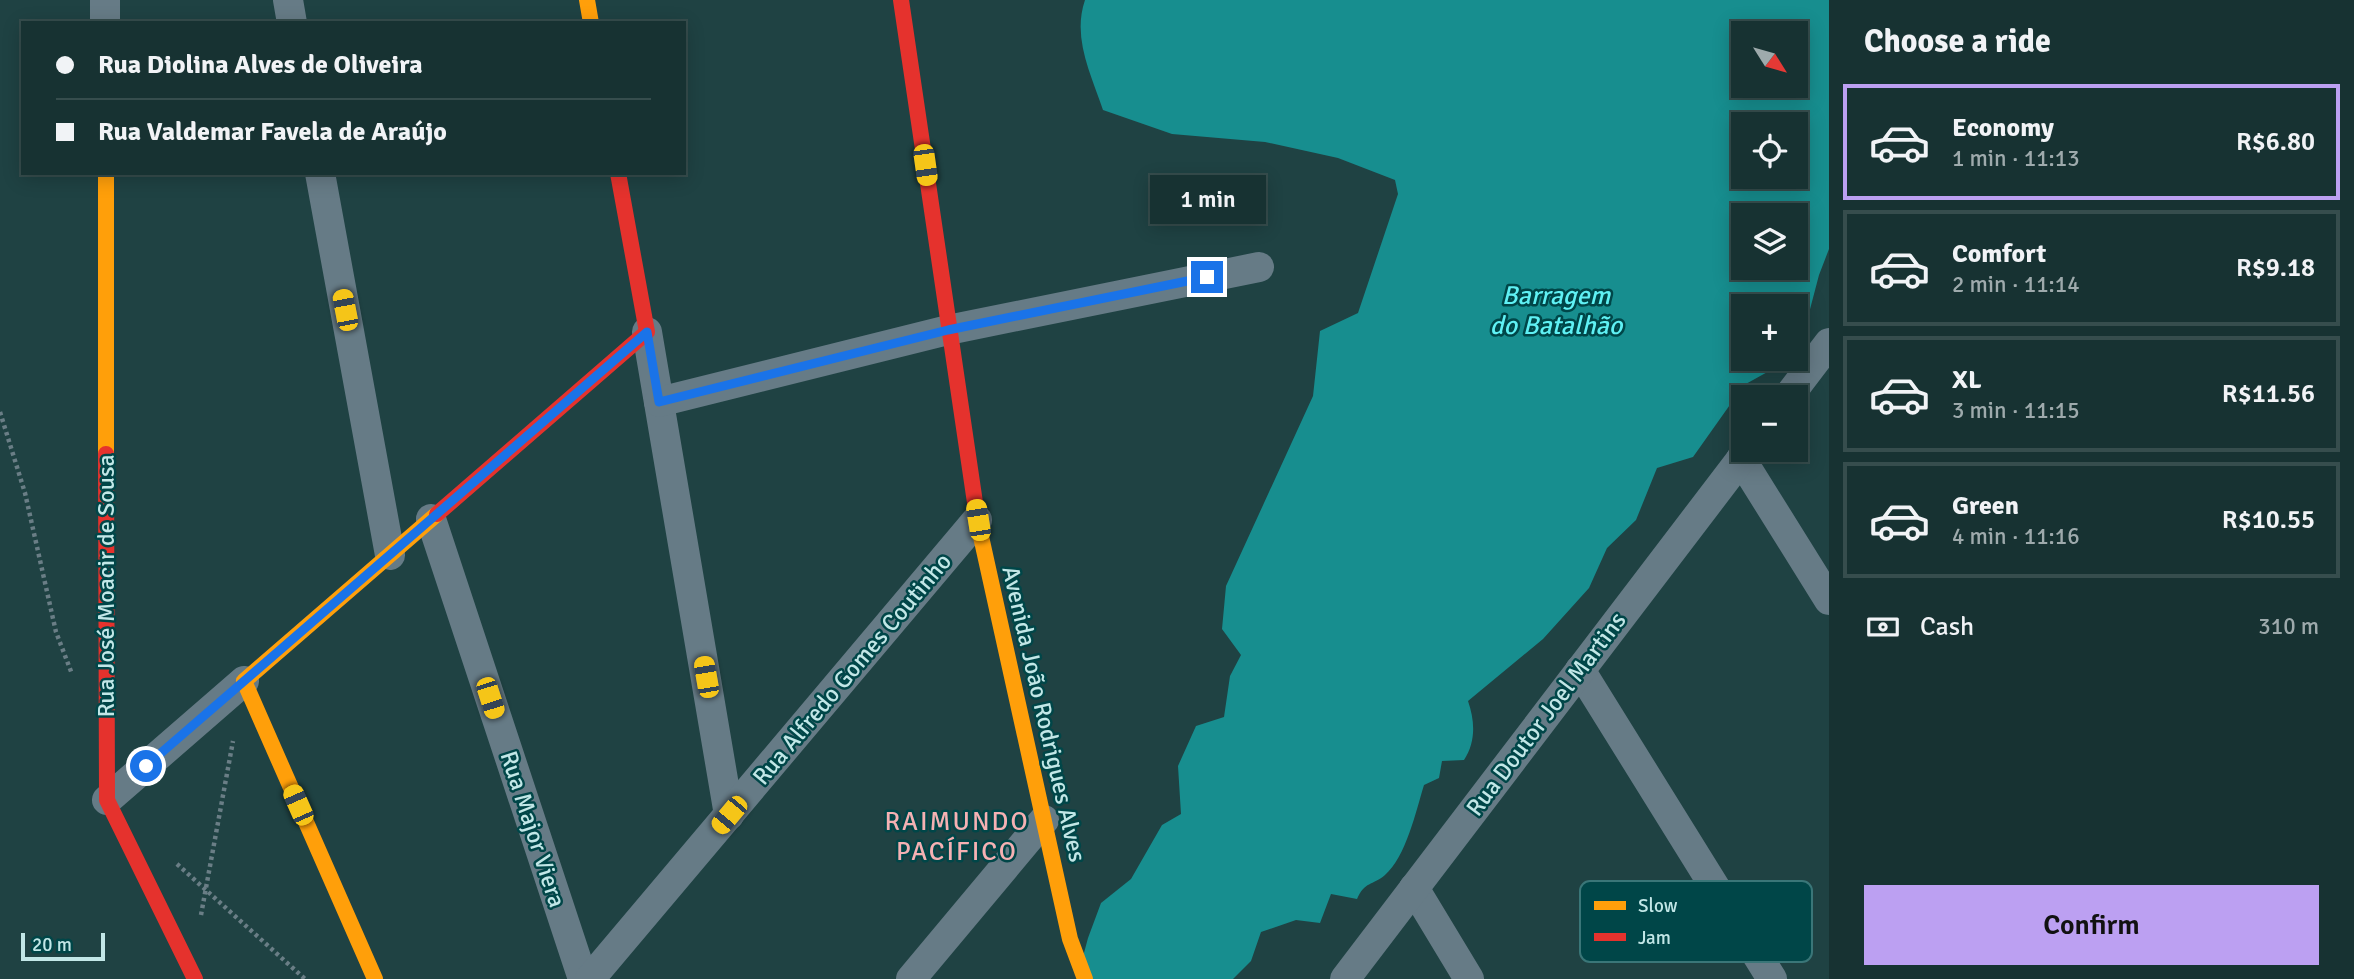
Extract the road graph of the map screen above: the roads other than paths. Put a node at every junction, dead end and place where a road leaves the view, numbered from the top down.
1 (105, 0) edge
2 (288, 0) edge
3 (587, 0) edge
4 (901, 0) edge
5 (105, 21) edge
6 (292, 21) edge
7 (591, 21) edge
8 (106, 175) edge
9 (320, 175) edge
10 (618, 175) edge
11 (1259, 267) dead end
12 (948, 330) junction
13 (647, 332) junction
14 (1829, 343) edge
15 (1797, 385) edge
16 (659, 402) junction
17 (1738, 462) edge
18 (1749, 462) edge
19 (431, 519) junction
20 (978, 520) junction
21 (390, 555) junction
22 (1829, 600) edge
23 (1580, 670) junction
24 (244, 681) junction
25 (107, 800) junction
26 (729, 815) junction
27 (1044, 820) junction
28 (1711, 881) edge
29 (1414, 888) junction
30 (1761, 962) edge
31 (195, 979) edge
32 (375, 979) edge
33 (583, 979) edge
34 (590, 979) edge
35 (911, 979) edge
36 (1084, 979) edge
37 (1345, 979) edge
38 (1469, 979) edge
39 (1772, 979) edge

1 - 5 street
2 - 6 street
3 - 7 street
4 - 12 street, Avenida João Rodrigues Alves
8 - 25 street, Rua José Moacir de Sousa
9 - 21 street
10 - 13 street
11 - 12 street
12 - 16 street
12 - 20 street, Avenida João Rodrigues Alves
13 - 16 street
13 - 19 street
14 - 15 street
16 - 26 street
17 - 23 street, Rua Doutor Joel Martins
18 - 22 street
19 - 21 street
19 - 33 street, Rua Major Viera
20 - 26 street, Rua Alfredo Gomes Coutinho
20 - 27 street, Avenida João Rodrigues Alves
21 - 24 street
23 - 28 street
23 - 29 street, Rua Doutor Joel Martins
24 - 25 street
24 - 32 street
25 - 31 street, Rua José Moacir de Sousa
26 - 34 street, Rua Alfredo Gomes Coutinho
27 - 35 street
27 - 36 street, Avenida João Rodrigues Alves
29 - 37 street, Rua Doutor Joel Martins
29 - 38 street
30 - 39 street

